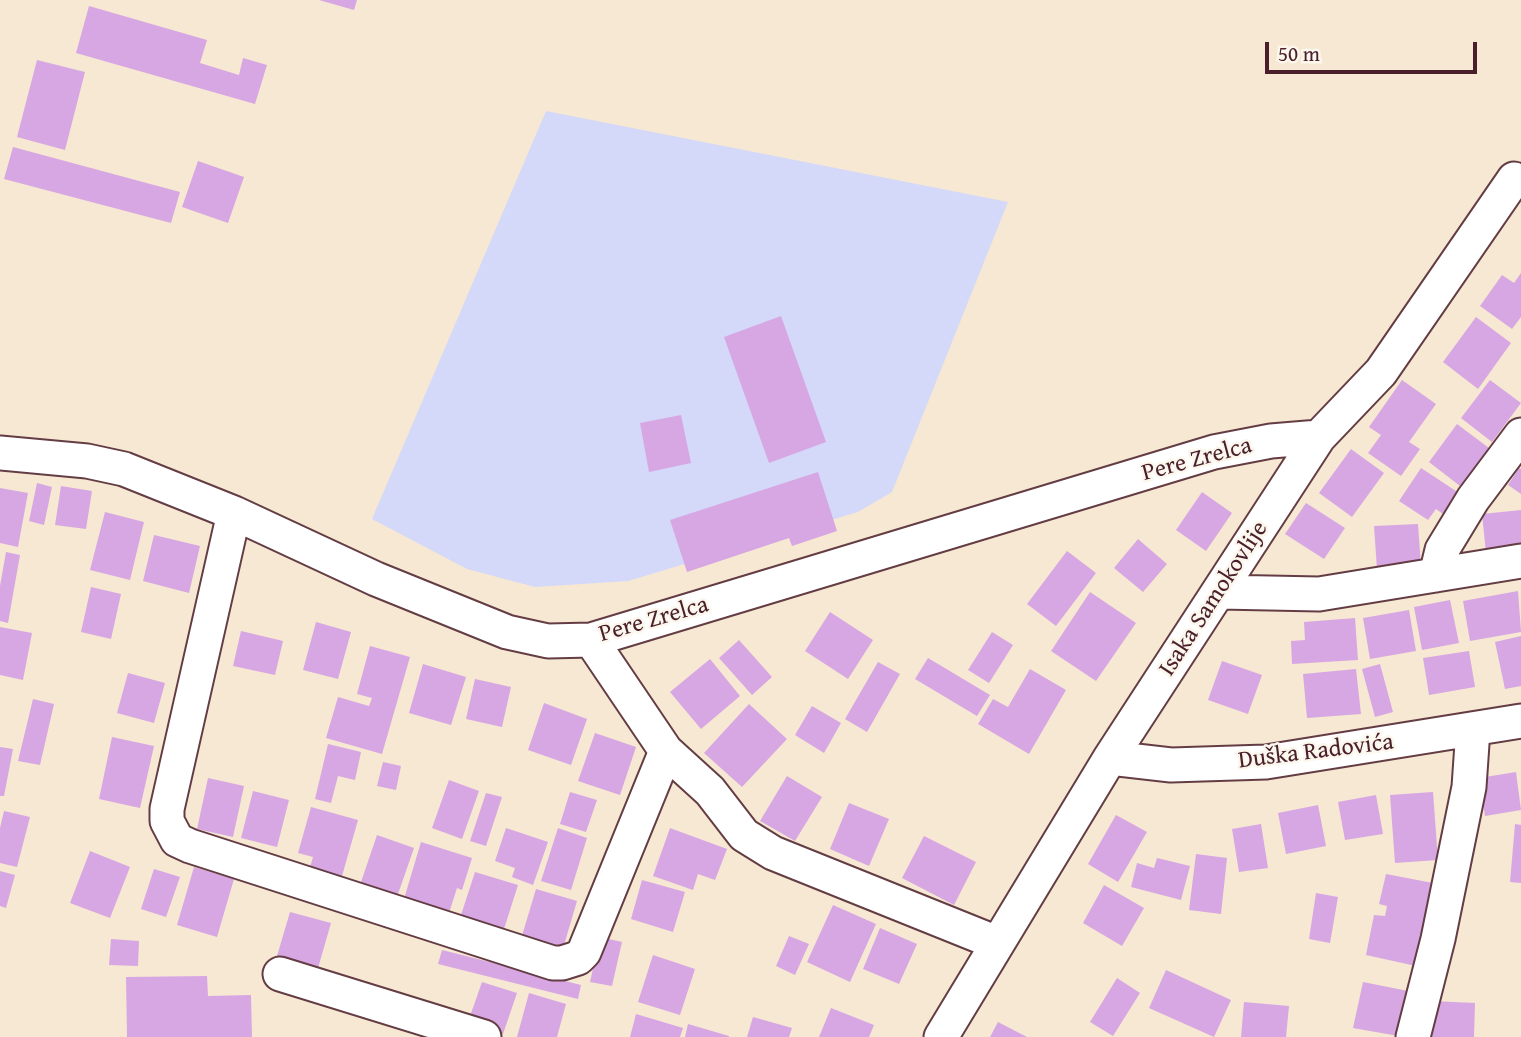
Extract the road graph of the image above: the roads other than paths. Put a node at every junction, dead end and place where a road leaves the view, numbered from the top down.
1 (1514, 179) dead end
2 (1521, 435) edge
3 (1320, 437) junction
4 (0, 453) edge
5 (234, 513) junction
6 (1521, 561) edge
7 (1436, 575) junction
8 (1220, 592) junction
9 (591, 640) junction
10 (1521, 721) edge
11 (1473, 729) junction
12 (666, 751) junction
13 (1110, 758) junction
14 (997, 943) junction
15 (280, 974) dead end
16 (484, 1037) edge
17 (941, 1037) edge
18 (1413, 1037) edge

1 - 3 street, Isaka Samokovlije
2 - 7 street
3 - 8 street, Isaka Samokovlije
3 - 9 street, Pere Zrelca
4 - 5 street, Pere Zrelca
5 - 9 street, Pere Zrelca
5 - 12 street
6 - 7 street
7 - 8 street
8 - 13 street, Isaka Samokovlije
9 - 12 street
10 - 11 street, Duška Radovića
11 - 13 street, Duška Radovića
11 - 18 street
12 - 14 street
13 - 14 street, Isaka Samokovlije
14 - 17 street, Isaka Samokovlije
15 - 16 street

